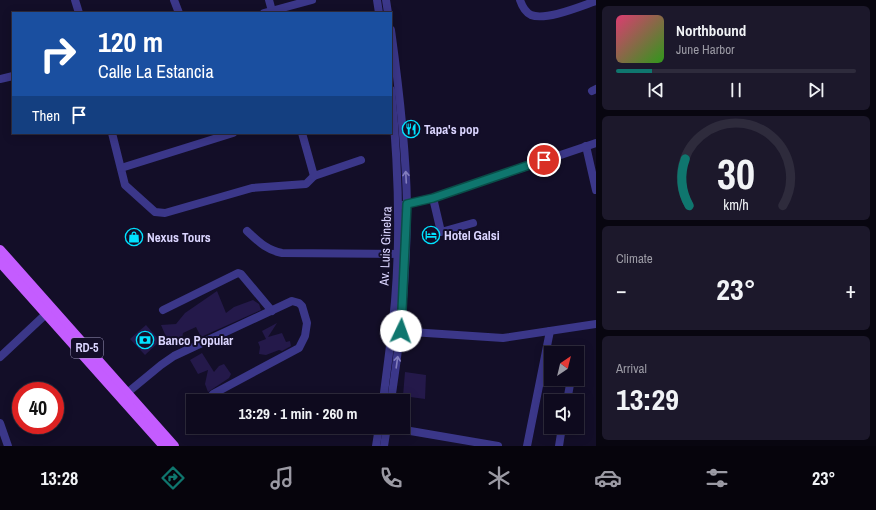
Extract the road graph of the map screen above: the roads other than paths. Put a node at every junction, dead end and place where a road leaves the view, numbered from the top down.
1 (75, 0) edge
2 (174, 0) edge
3 (268, 0) edge
4 (312, 0) edge
5 (377, 0) edge
6 (386, 0) edge
7 (520, 0) edge
8 (596, 1) edge
9 (79, 12) edge
10 (179, 12) edge
11 (268, 12) edge
12 (380, 12) edge
13 (388, 12) edge
14 (392, 38) edge
15 (12, 76) edge
16 (0, 79) edge
17 (392, 101) edge
18 (112, 134) edge
19 (302, 134) edge
20 (217, 135) edge
21 (596, 143) edge
22 (586, 146) junction
23 (361, 160) dead end
24 (121, 168) junction
25 (314, 176) junction
26 (596, 190) edge
27 (433, 198) junction
28 (403, 205) junction
29 (473, 223) dead end
30 (247, 231) dead end
31 (0, 250) edge
32 (401, 254) junction
33 (0, 262) edge
34 (163, 310) dead end
35 (272, 311) junction
36 (46, 314) junction
37 (596, 324) edge
38 (392, 330) junction
39 (401, 331) junction
40 (550, 331) junction
41 (0, 356) edge
42 (127, 393) junction
43 (213, 394) dead end
44 (384, 394) edge
45 (392, 394) edge
46 (0, 423) edge
47 (410, 431) edge
48 (378, 434) edge
49 (386, 434) edge
50 (561, 434) edge
51 (8, 446) edge
52 (164, 446) edge
53 (174, 446) edge
54 (376, 446) edge
55 (384, 446) edge
56 (498, 446) edge
57 (527, 446) edge
58 (559, 446) edge

1 - 9 street
2 - 10 street
3 - 11 street
4 - 11 street
5 - 12 street
6 - 13 street
7 - 8 street
28 -> 14 street, Av. Luis Ginebra
15 - 16 street
17 - 28 street, Av. Luis Ginebra
18 - 24 street
19 - 25 street
20 - 24 street
21 - 22 street
22 - 26 street
22 - 27 street
23 - 25 street
24 - 25 street
27 - 28 street
27 - 29 street
28 - 32 street, Av. Luis Ginebra
30 - 32 street
31 - 42 main road, RD-5
32 - 38 street, Av. Luis Ginebra
32 - 39 street, Av. Luis Ginebra
33 - 36 main road, RD-5
34 - 35 street
35 - 42 street
35 - 43 street
36 - 41 street
36 - 52 main road, RD-5
37 - 40 street
38 - 39 street
38 - 44 street, Av. Luis Ginebra
39 - 40 street
45 -> 39 street, Av. Luis Ginebra
40 - 57 street
42 - 53 main road, RD-5
46 - 51 street
47 - 56 street
48 - 54 street
49 - 55 street
50 - 58 street

